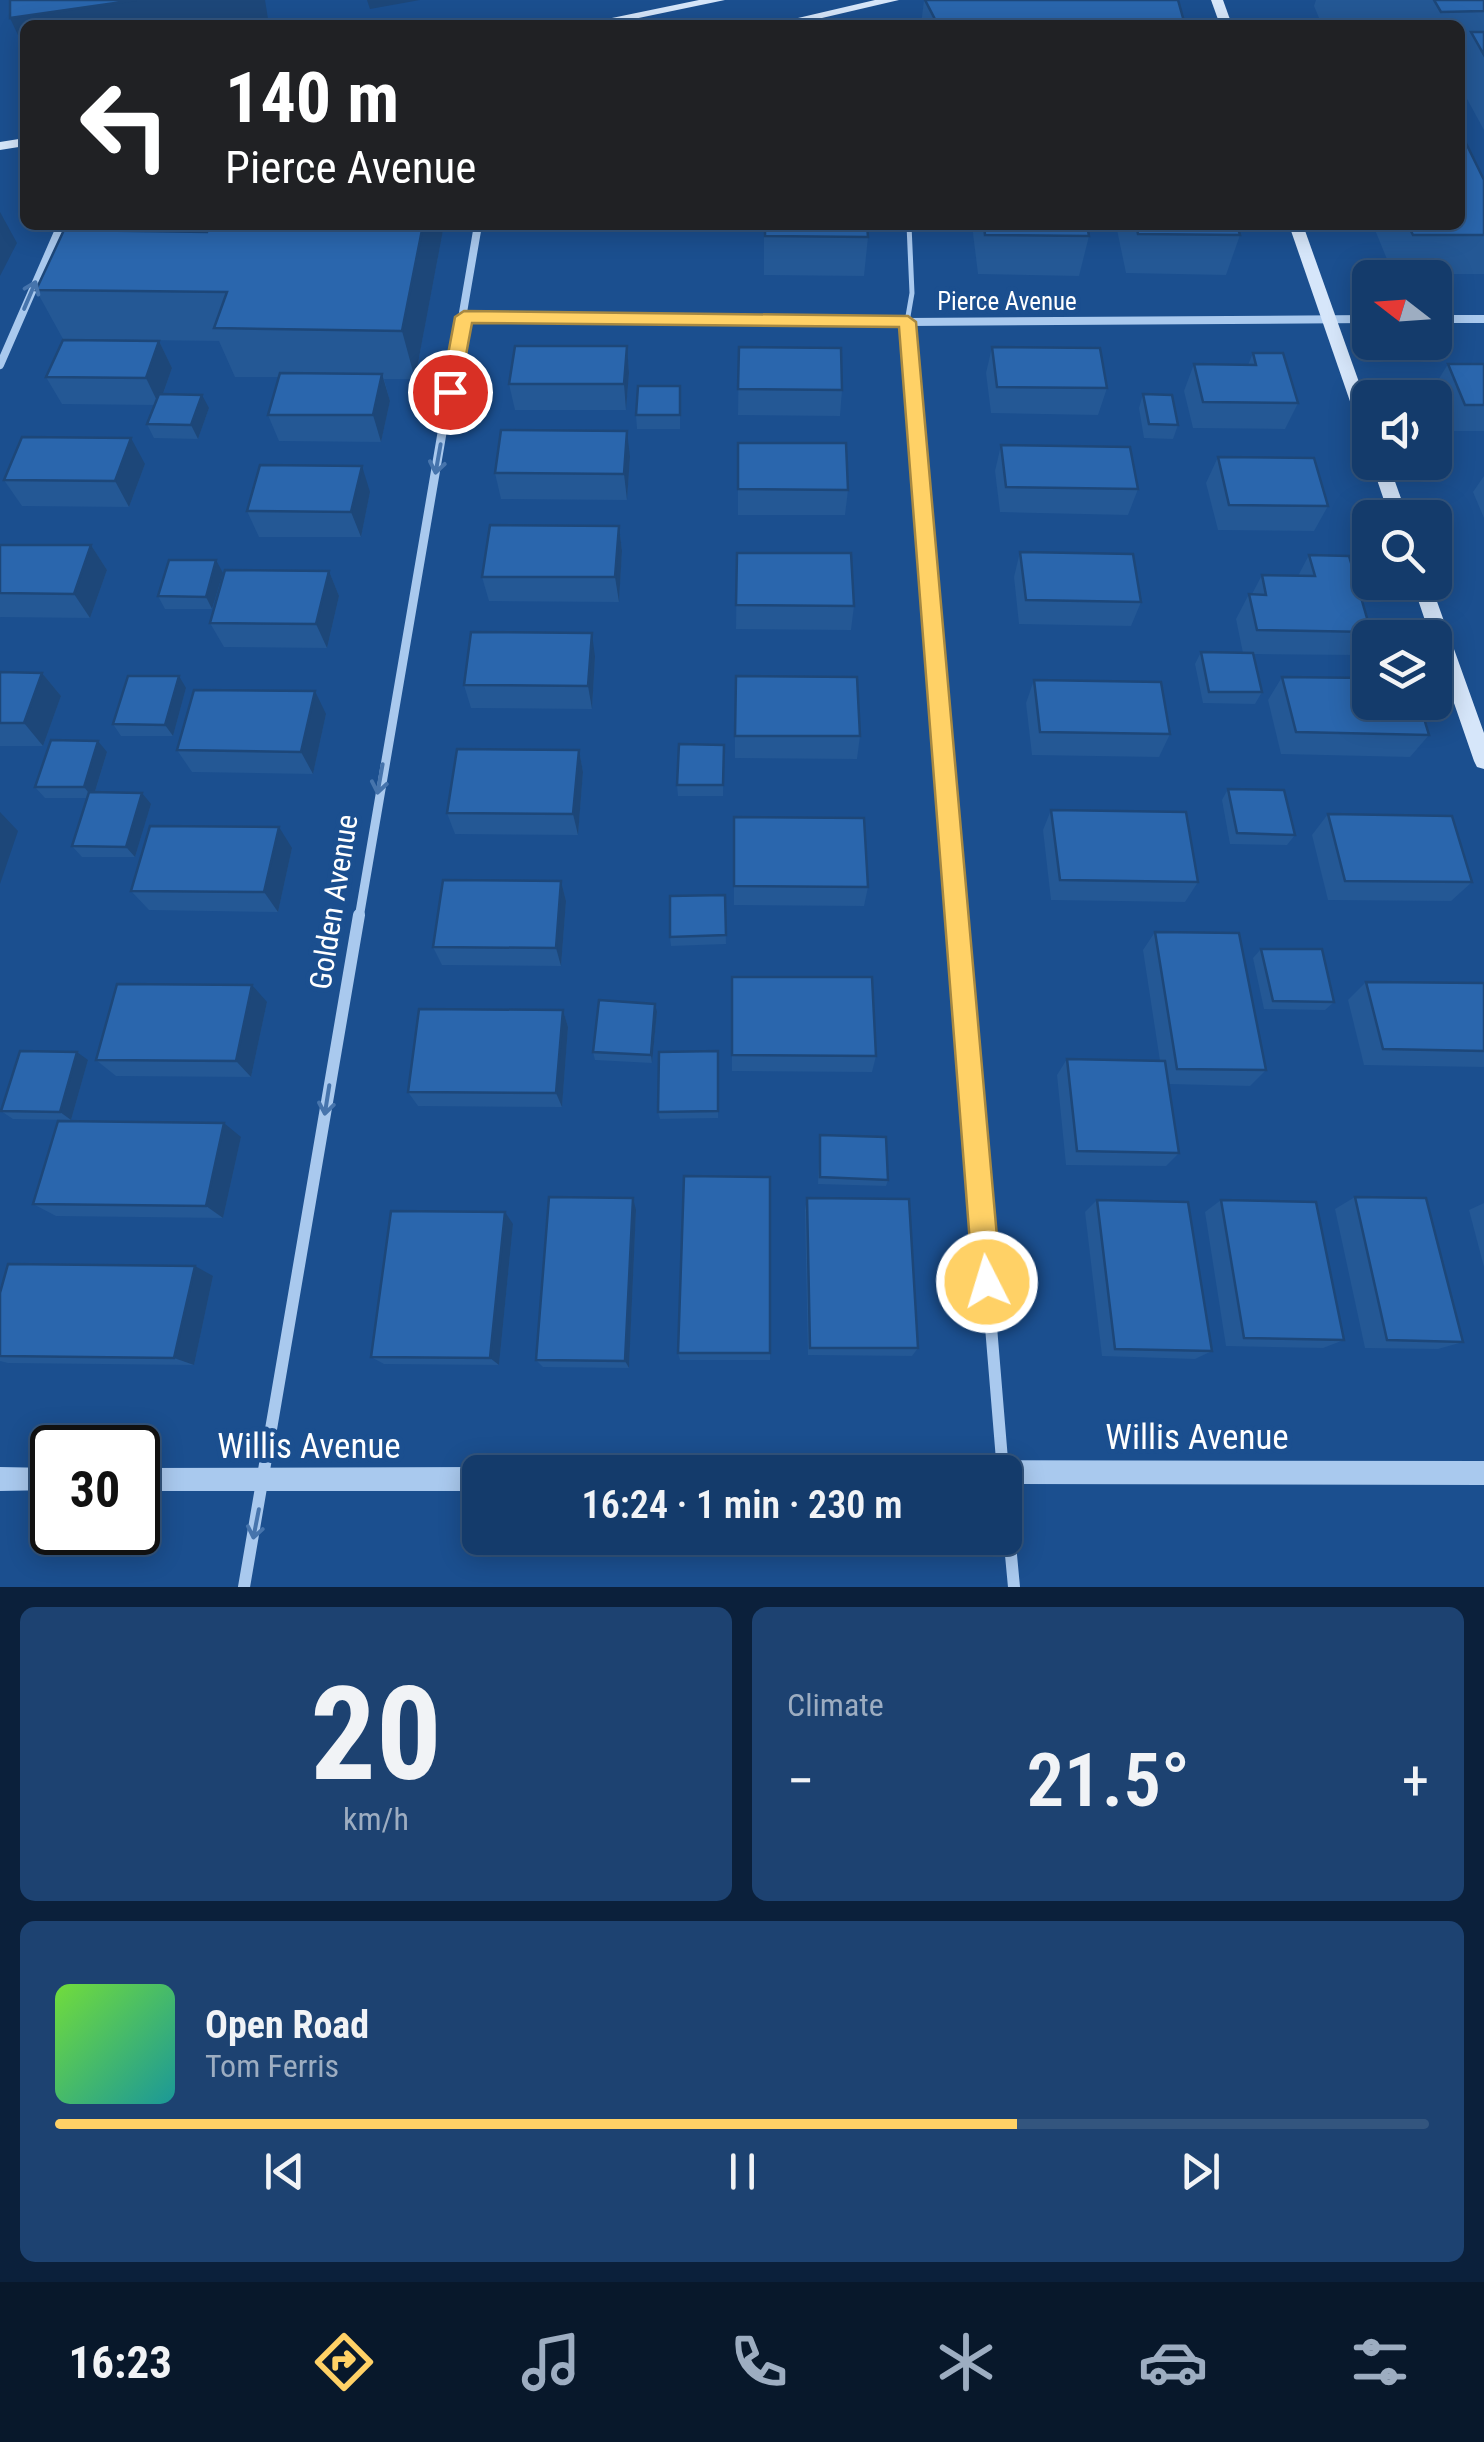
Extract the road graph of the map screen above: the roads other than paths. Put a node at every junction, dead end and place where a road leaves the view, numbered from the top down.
1 (719, 0) edge
2 (892, 0) edge
3 (611, 20) edge
4 (798, 20) edge
5 (59, 230) edge
6 (477, 230) edge
7 (909, 230) edge
8 (1298, 230) edge
9 (464, 317) junction
10 (1329, 319) junction
11 (1352, 319) edge
12 (1452, 319) edge
13 (1484, 320) edge
14 (908, 322) junction
15 (0, 365) edge
16 (1352, 385) edge
17 (1428, 600) edge
18 (1484, 761) edge
19 (1002, 1455) edge
20 (1484, 1474) edge
21 (1022, 1478) edge
22 (0, 1479) edge
23 (462, 1479) edge
24 (30, 1480) edge
25 (160, 1480) edge
26 (264, 1482) junction
27 (1011, 1555) edge
28 (244, 1587) edge
29 (1014, 1587) edge

1 - 3 main road
2 - 4 main road
15 -> 5 street
6 - 9 street, Golden Avenue
7 - 14 lane
8 - 10 main road
9 - 14 street, Pierce Avenue
9 -> 26 street, Golden Avenue
10 - 11 street, Pierce Avenue
10 - 14 street, Pierce Avenue
10 - 16 main road
12 - 13 street
14 - 19 street
17 - 18 main road
20 - 21 street, Willis Avenue
22 - 24 street
23 - 26 street, Willis Avenue
25 - 26 street, Willis Avenue
26 -> 28 street, Golden Avenue
27 - 29 street

